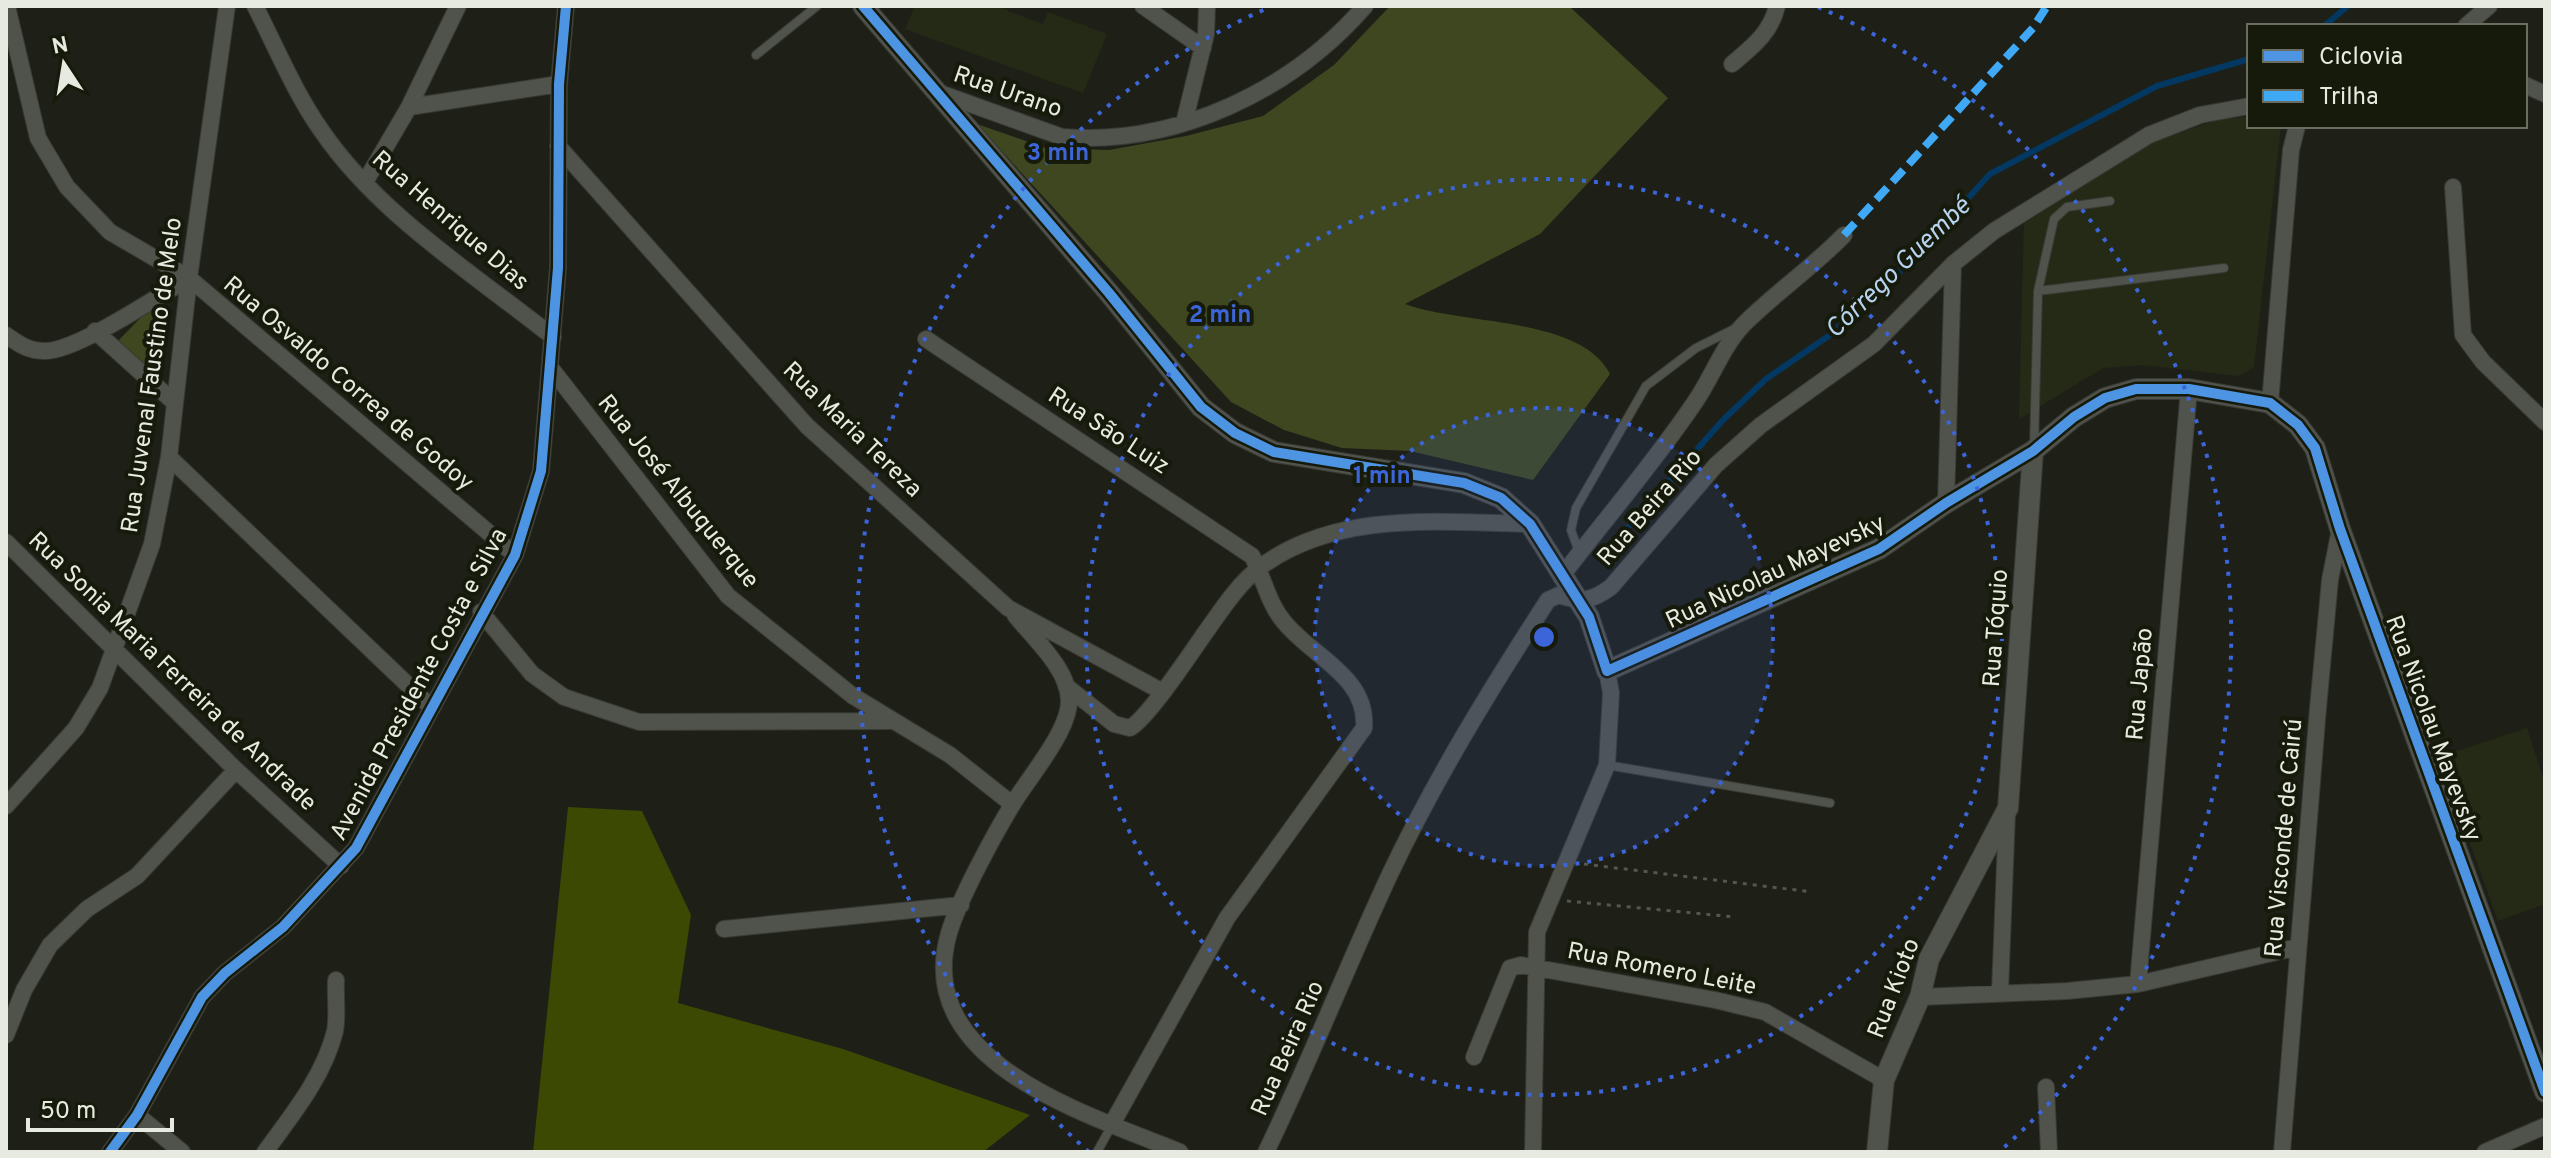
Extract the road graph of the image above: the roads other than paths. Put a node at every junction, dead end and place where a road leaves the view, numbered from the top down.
1 (7, 6) edge
2 (227, 6) edge
3 (255, 6) edge
4 (458, 6) edge
5 (566, 6) edge
6 (817, 6) edge
7 (863, 6) edge
8 (1143, 6) edge
9 (1207, 6) edge
10 (1365, 6) edge
11 (1777, 6) edge
12 (2489, 6) edge
13 (2468, 24) edge
14 (1203, 48) junction
15 (756, 55) dead end
16 (1732, 64) dead end
17 (559, 84) junction
18 (932, 90) junction
19 (2247, 106) edge
20 (409, 107) junction
21 (1184, 123) junction
22 (2296, 128) edge
23 (558, 146) junction
24 (365, 182) junction
25 (2453, 187) dead end
26 (2110, 201) dead end
27 (1844, 235) dead end
28 (1953, 264) junction
29 (2224, 268) dead end
30 (189, 278) junction
31 (2038, 291) junction
32 (1743, 325) junction
33 (95, 331) junction
34 (6, 335) edge
35 (553, 337) junction
36 (926, 339) dead end
37 (550, 367) junction
38 (2189, 389) junction
39 (175, 403) junction
40 (2270, 403) junction
41 (2545, 422) edge
42 (2033, 451) junction
43 (169, 457) junction
44 (1946, 503) junction
45 (1530, 524) junction
46 (2340, 529) junction
47 (6, 542) edge
48 (1579, 553) junction
49 (515, 555) junction
50 (1259, 568) junction
51 (1561, 577) junction
52 (1579, 602) junction
53 (1008, 608) junction
54 (481, 612) junction
55 (115, 652) junction
56 (1607, 671) junction
57 (1066, 686) junction
58 (1161, 691) junction
59 (431, 707) junction
60 (893, 721) junction
61 (1607, 765) junction
62 (236, 770) junction
63 (1830, 803) dead end
64 (1012, 804) junction
65 (6, 806) edge
66 (2008, 808) junction
67 (341, 866) junction
68 (961, 905) junction
69 (724, 929) dead end
70 (2298, 947) junction
71 (1536, 969) junction
72 (336, 980) dead end
73 (2138, 984) junction
74 (2000, 991) junction
75 (1920, 997) junction
76 (6, 1035) edge
77 (1474, 1057) dead end
78 (1884, 1080) junction
79 (2046, 1087) dead end
80 (2545, 1092) edge
81 (137, 1115) junction
82 (1112, 1124) junction
83 (2545, 1126) edge
84 (110, 1152) edge
85 (182, 1152) edge
86 (265, 1152) edge
87 (1097, 1152) edge
88 (1180, 1152) edge
89 (1266, 1152) edge
90 (1533, 1152) edge
91 (1877, 1152) edge
92 (2049, 1152) edge
93 (2282, 1152) edge
94 (2485, 1152) edge

1 - 30 street, Rua Osvaldo Correa de Godoy
2 - 30 street, Rua Juvenal Faustino de Melo
3 - 24 street, Rua Henrique Dias
4 - 20 street
5 - 17 street, Avenida Presidente Costa e Silva
6 - 15 lane
7 - 18 street
8 - 14 street
9 - 14 street
10 - 21 street, Rua Urano
11 - 16 street
12 - 13 street
14 - 21 street
17 - 20 street
17 - 23 street, Avenida Presidente Costa e Silva
18 - 21 street, Rua Urano
18 - 45 street
19 - 28 street, Rua Beira Rio
20 - 24 street
22 - 40 street
23 - 35 street, Avenida Presidente Costa e Silva
23 - 53 street, Rua Maria Tereza
24 - 35 street, Rua Henrique Dias
25 - 41 street
26 - 31 lane
27 - 32 street
28 - 44 street
28 - 52 street, Rua Beira Rio
29 - 31 lane
30 - 33 street
30 - 39 street, Rua Juvenal Faustino de Melo
30 - 49 street, Rua Osvaldo Correa de Godoy
31 - 42 lane
32 - 48 street
32 - 48 lane
33 - 34 street
33 - 39 street
35 - 37 street, Avenida Presidente Costa e Silva
36 - 50 street, Rua São Luiz
37 - 49 street, Avenida Presidente Costa e Silva
37 - 60 street, Rua José Albuquerque
38 - 40 street, Rua Nicolau Mayevsky
38 - 42 street, Rua Nicolau Mayevsky
38 - 73 street, Rua Japão
39 - 43 street, Rua Juvenal Faustino de Melo
40 - 46 street, Rua Nicolau Mayevsky
42 - 44 street, Rua Nicolau Mayevsky
42 - 66 street, Rua Tóquio
43 - 55 street, Rua Juvenal Faustino de Melo
43 - 59 street
44 - 56 street, Rua Nicolau Mayevsky
45 - 50 street
45 - 51 street
46 - 70 street, Rua Visconde de Cairú
46 - 80 street, Rua Nicolau Mayevsky
47 - 55 street, Rua Sonia Maria Ferreira de Andrade
48 - 51 street
49 - 54 street, Avenida Presidente Costa e Silva
50 - 58 street
50 - 82 street
51 - 52 street
52 - 56 street
52 - 89 street, Rua Beira Rio
53 - 57 street
53 - 58 street, Rua Maria Tereza
54 - 59 street, Avenida Presidente Costa e Silva
54 - 60 street
55 - 62 street, Rua Sonia Maria Ferreira de Andrade
55 - 65 street, Rua Juvenal Faustino de Melo
56 - 61 street
57 - 58 street
57 - 64 street
59 - 67 street, Avenida Presidente Costa e Silva
60 - 64 street, Rua José Albuquerque
61 - 63 lane
61 - 71 street
62 - 67 street, Rua Sonia Maria Ferreira de Andrade
62 - 76 street
64 - 68 street
66 - 74 street
66 - 75 street, Rua Kioto
67 - 81 street, Avenida Presidente Costa e Silva
68 - 69 street
68 - 82 street
70 - 73 street
70 - 93 street, Rua Visconde de Cairú
71 - 77 street, Rua Romero Leite
71 - 78 street, Rua Romero Leite
71 - 90 street
72 - 86 street
73 - 74 street
74 - 75 street
75 - 78 street, Rua Kioto
78 - 91 street, Rua Kioto
79 - 92 street
81 - 84 street, Avenida Presidente Costa e Silva
81 - 85 street
82 - 87 lane
82 - 88 street
83 - 94 street

